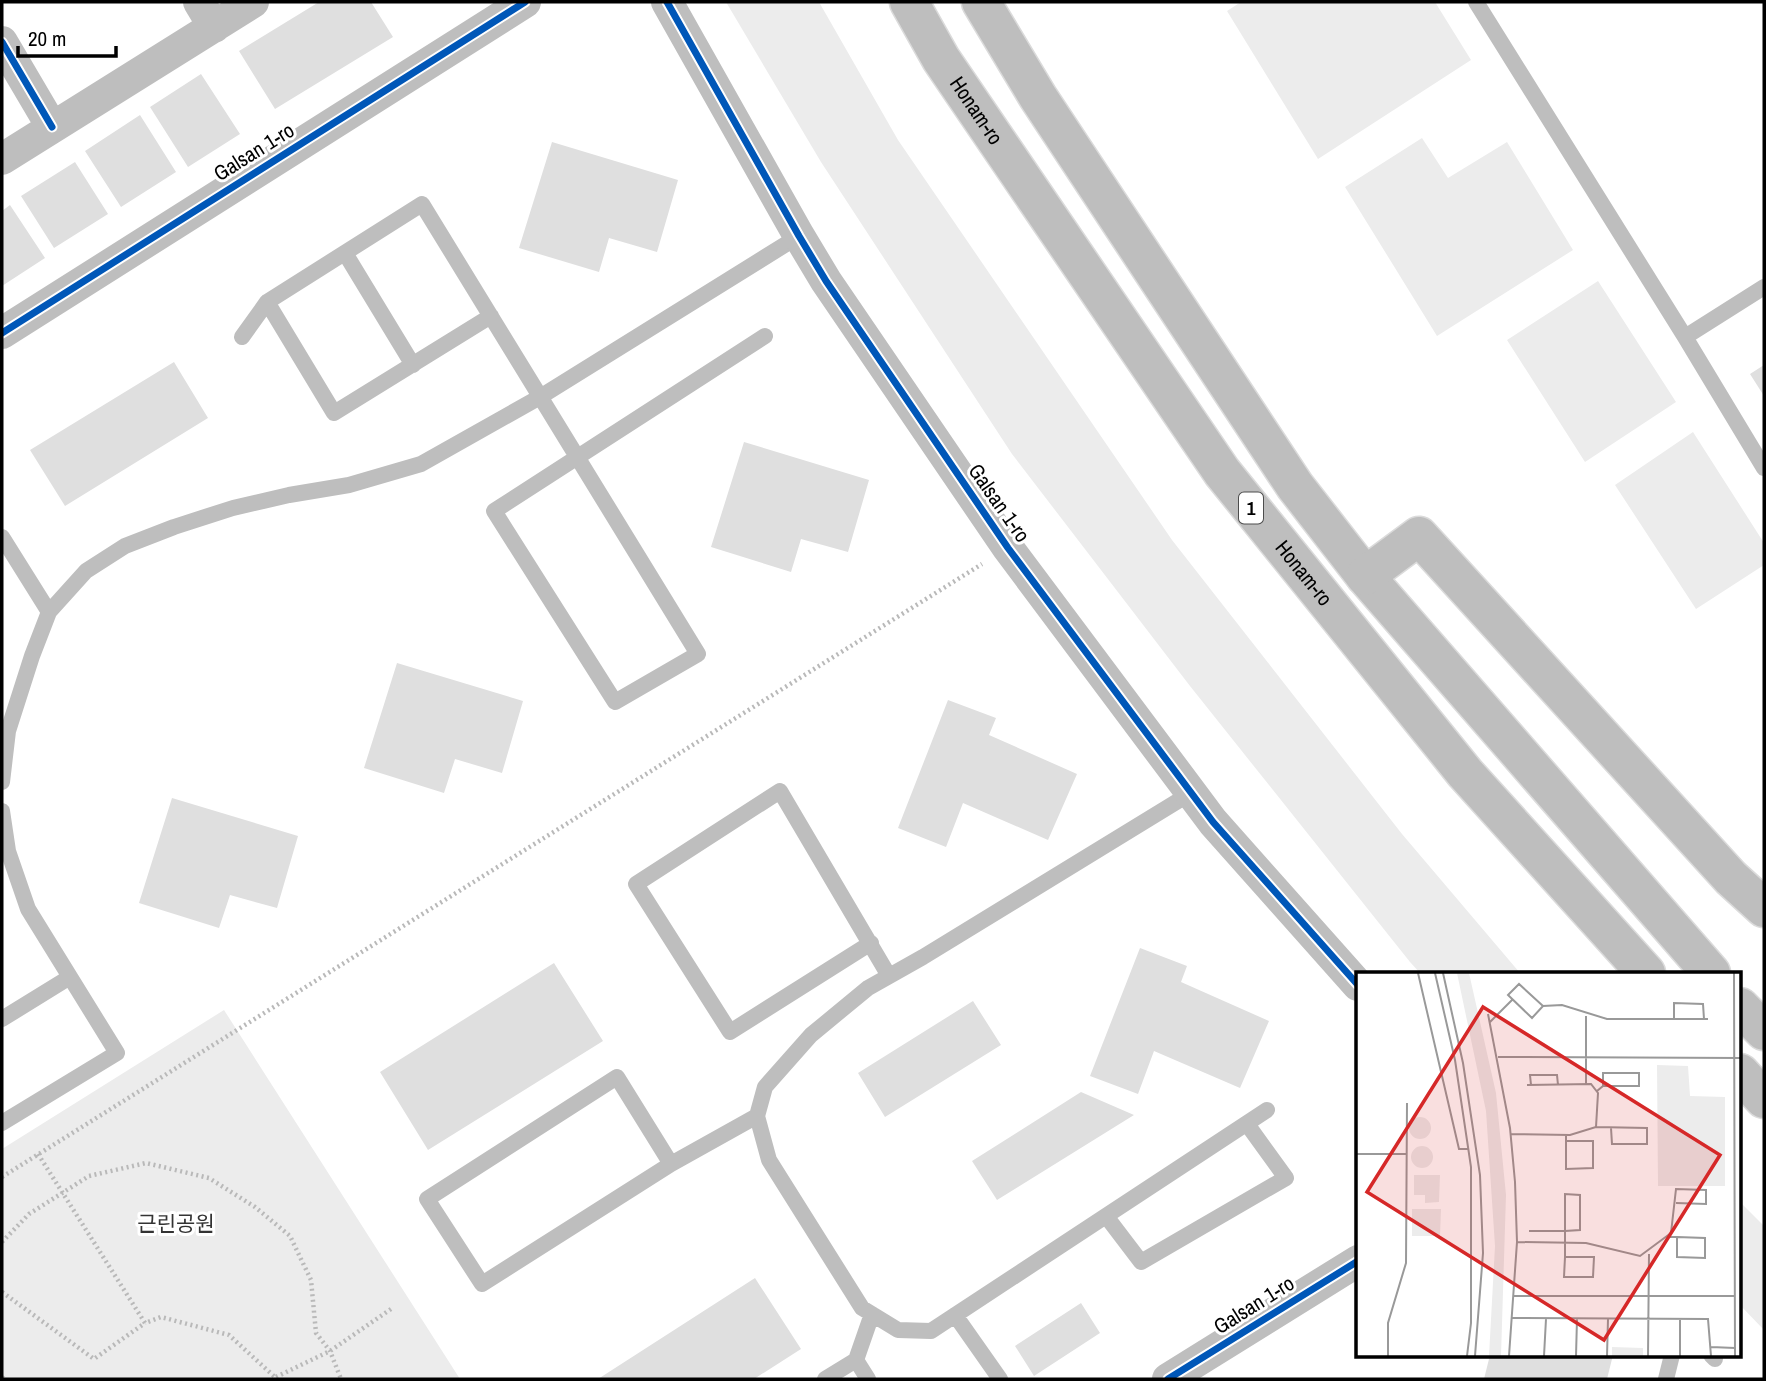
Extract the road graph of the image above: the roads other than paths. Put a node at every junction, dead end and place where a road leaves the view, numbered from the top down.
1 (253, 2) edge
2 (525, 2) edge
3 (667, 2) edge
4 (909, 2) edge
5 (981, 2) edge
6 (1476, 2) edge
7 (207, 14) edge
8 (2, 42) edge
9 (52, 127) junction
10 (2, 159) edge
11 (799, 236) junction
12 (345, 253) junction
13 (1764, 287) edge
14 (267, 302) junction
15 (491, 316) junction
16 (2, 333) edge
17 (765, 336) dead end
18 (242, 337) dead end
19 (1685, 337) junction
20 (413, 365) junction
21 (540, 397) junction
22 (577, 457) junction
23 (1764, 468) edge
24 (2, 537) edge
25 (1365, 576) junction
26 (49, 612) junction
27 (2, 772) edge
28 (1191, 793) junction
29 (2, 811) edge
30 (1764, 908) edge
31 (871, 943) junction
32 (1645, 972) edge
33 (1710, 972) edge
34 (889, 976) junction
35 (71, 977) junction
36 (1356, 983) edge
37 (1742, 1009) edge
38 (2, 1019) edge
39 (1764, 1031) edge
40 (1742, 1075) edge
41 (1764, 1099) edge
42 (1267, 1110) dead end
43 (757, 1116) junction
44 (2, 1123) edge
45 (1247, 1124) junction
46 (671, 1164) junction
47 (1106, 1216) junction
48 (1356, 1262) edge
49 (872, 1314) junction
50 (956, 1315) junction
51 (1672, 1356) edge
52 (856, 1360) junction
53 (825, 1379) edge
54 (868, 1379) edge
55 (999, 1379) edge
56 (1168, 1379) edge
57 (1666, 1379) edge

1 - 7 street
2 - 16 street, Galsan 1-ro
3 - 11 street, Galsan 1-ro
4 - 32 highway, Honam-ro / 1
5 - 25 highway, 1
6 - 19 lane
7 - 9 street
8 - 9 street
9 - 10 street
11 - 21 lane
11 - 28 street, Galsan 1-ro
12 - 14 lane
12 - 15 lane
12 - 20 lane
13 - 19 lane
14 - 18 lane
14 - 20 lane
15 - 20 lane
15 - 21 lane
17 - 22 lane
19 - 23 lane
21 - 22 lane
21 - 26 lane
22 - 22 lane
24 - 26 lane
25 - 30 highway
25 - 33 highway, 1
26 - 27 lane
28 - 34 lane
28 - 36 street, Galsan 1-ro
29 - 35 lane
31 - 31 lane
31 - 34 lane
34 - 43 lane
35 - 38 lane
35 - 44 lane
37 - 39 highway
40 - 41 highway
42 - 45 lane
43 - 46 lane
43 - 49 lane
45 - 47 lane
45 - 47 lane
46 - 46 lane
47 - 50 lane
48 - 56 street, Galsan 1-ro
49 - 50 lane
49 - 52 lane
50 - 55 lane
51 - 57 lane
52 - 53 lane
52 - 54 lane

